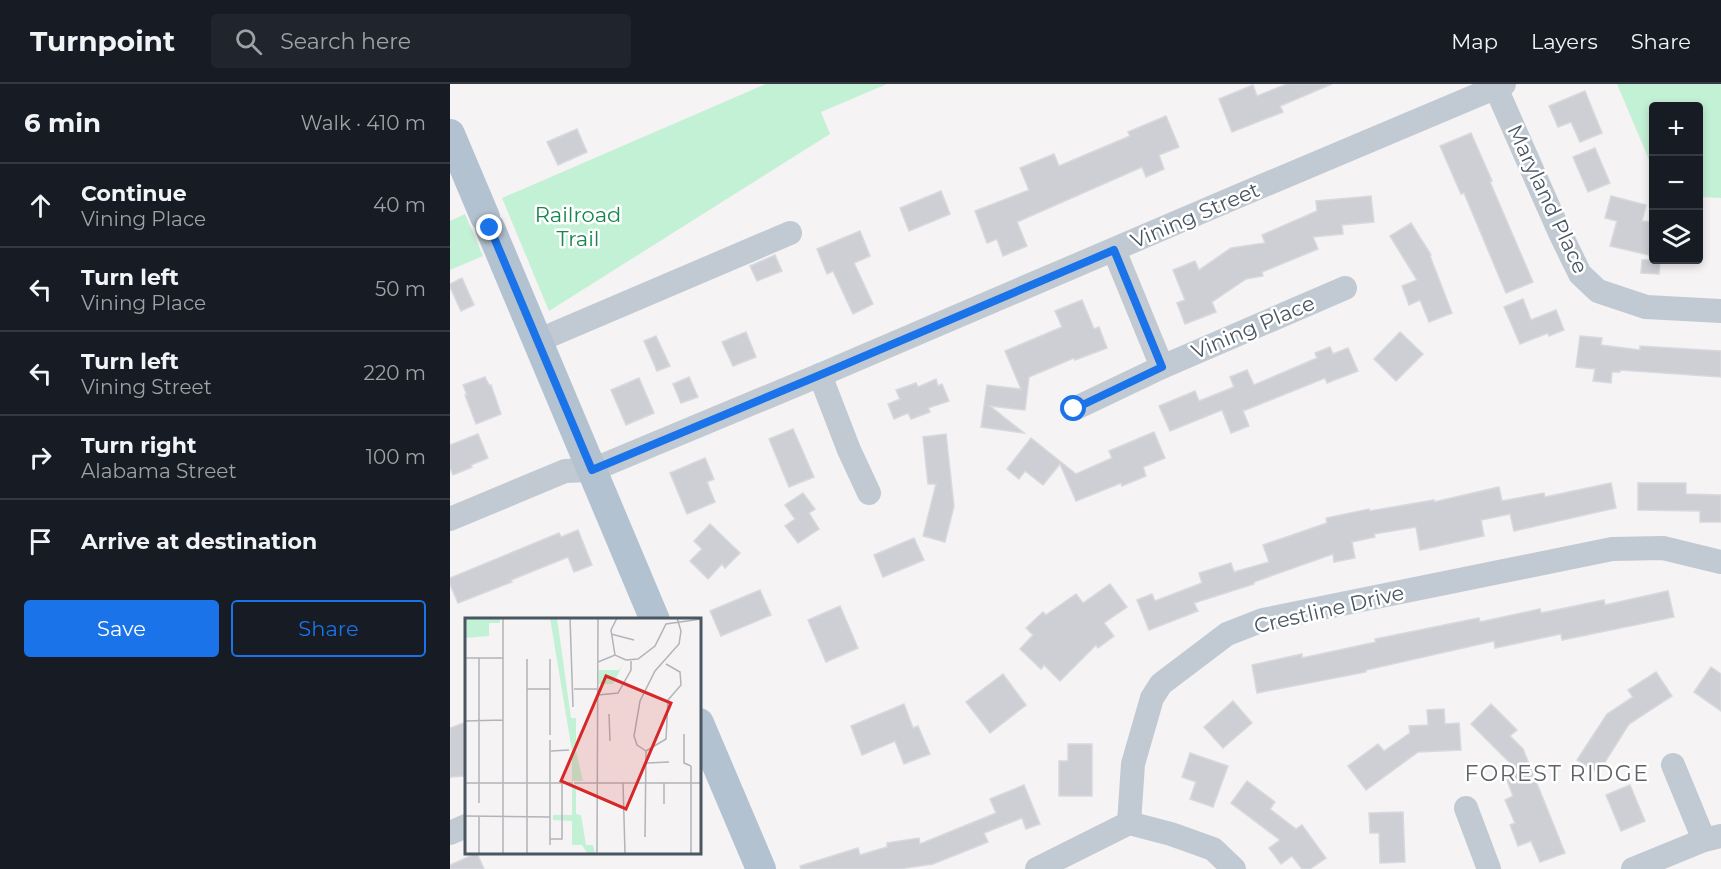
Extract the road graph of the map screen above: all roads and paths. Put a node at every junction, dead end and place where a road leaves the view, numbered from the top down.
1 (1500, 86) edge
2 (450, 134) edge
3 (790, 233) dead end
4 (1114, 250) junction
5 (1345, 288) dead end
6 (1721, 311) edge
7 (537, 341) junction
8 (1162, 367) junction
9 (820, 375) junction
10 (1074, 409) dead end
11 (592, 470) junction
12 (868, 493) dead end
13 (450, 519) edge
14 (1721, 562) edge
15 (654, 618) edge
16 (700, 726) edge
17 (1673, 765) dead end
18 (1467, 808) dead end
19 (1129, 824) junction
20 (465, 826) edge
21 (450, 833) edge
22 (1712, 838) edge
23 (760, 869) edge
24 (1037, 869) edge
25 (1234, 869) edge
26 (1488, 869) edge
27 (1633, 869) edge

1 - 4 street, Vining Street
1 - 6 street, Maryland Place
2 - 7 main road
3 - 7 street
4 - 8 street
4 - 9 street, Vining Street
5 - 8 street, Vining Place
7 - 11 main road
8 - 10 street, Vining Place
9 - 11 street, Vining Street
9 - 12 street
11 - 13 street, Vining Street
11 - 15 main road
14 - 19 street, Crestline Drive
16 - 23 main road
17 - 22 street
18 - 26 street
19 - 24 street
19 - 25 street
20 - 21 street
22 - 27 street

